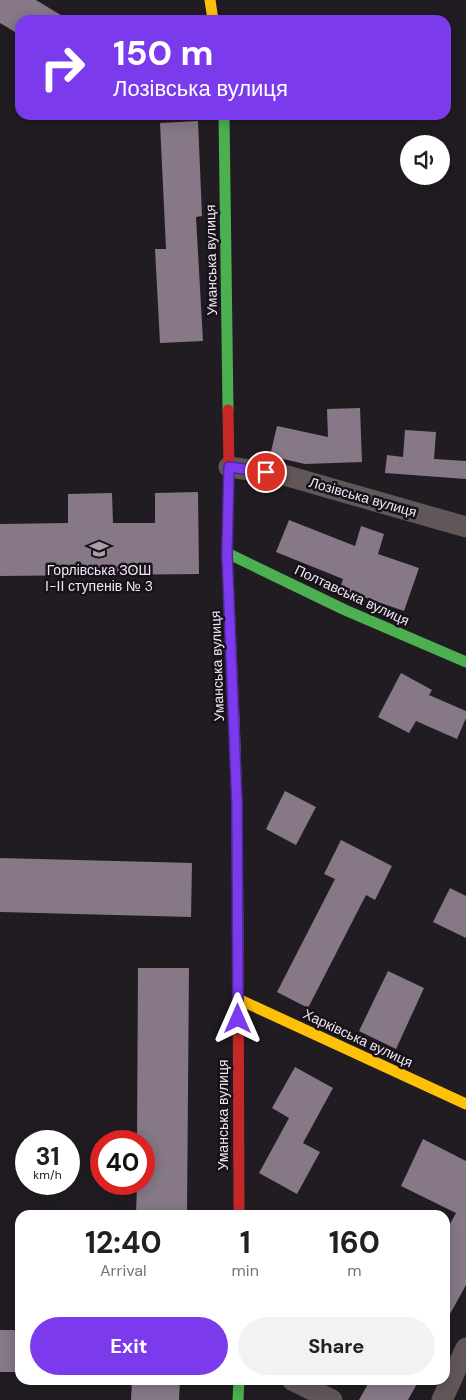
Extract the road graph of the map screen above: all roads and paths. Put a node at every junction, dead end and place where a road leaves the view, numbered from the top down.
1 (210, 0) edge
2 (212, 15) edge
3 (224, 120) edge
4 (229, 467) junction
5 (466, 528) edge
6 (227, 553) junction
7 (466, 662) edge
8 (238, 999) junction
9 (466, 1104) edge
10 (239, 1210) edge
11 (466, 1348) edge
12 (450, 1383) edge
13 (239, 1385) edge
14 (302, 1385) edge
15 (449, 1385) edge
16 (238, 1400) edge
17 (332, 1400) edge
18 (442, 1400) edge

1 - 2 street
3 - 4 street, Уманська вулиця
4 - 5 street, Лозівська вулиця
4 - 6 street, Уманська вулиця
6 - 7 street, Полтавська вулиця
6 - 8 street, Уманська вулиця
8 - 9 street, Харківська вулиця
8 - 10 street, Уманська вулиця
11 - 12 street
13 - 16 street
14 - 17 street
15 - 18 street

